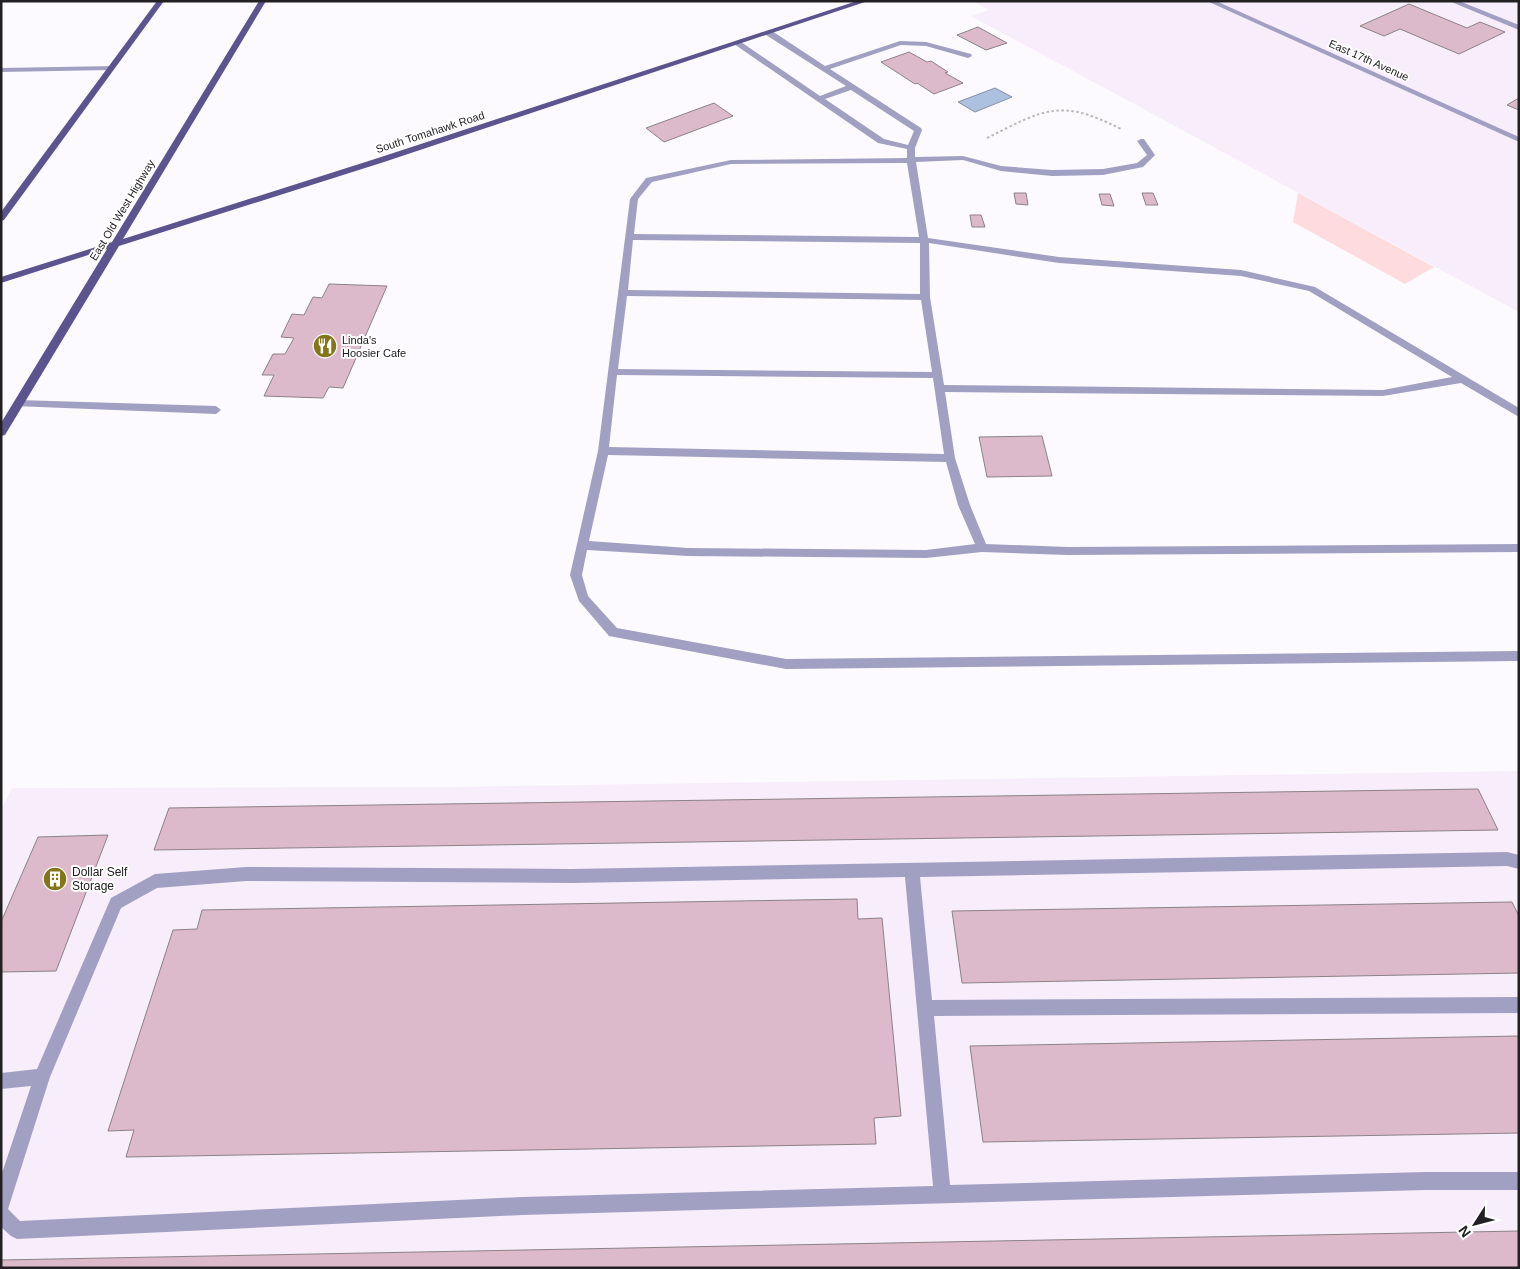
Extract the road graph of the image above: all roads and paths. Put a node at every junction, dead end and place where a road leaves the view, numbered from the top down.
1 (161, 1) edge
2 (263, 1) edge
3 (865, 1) edge
4 (1210, 1) edge
5 (1452, 1) edge
6 (1519, 28) edge
7 (769, 33) junction
8 (738, 44) junction
9 (968, 56) dead end
10 (111, 68) junction
11 (823, 69) junction
12 (1, 70) edge
13 (851, 87) junction
14 (820, 99) junction
15 (1519, 140) edge
16 (1141, 141) joint
17 (911, 148) junction
18 (963, 158) junction
19 (911, 160) junction
20 (1, 218) edge
21 (630, 237) junction
22 (924, 240) junction
23 (116, 244) junction
24 (1, 280) edge
25 (623, 293) junction
26 (925, 297) junction
27 (612, 372) junction
28 (937, 375) junction
29 (1462, 379) junction
30 (939, 388) junction
31 (18, 404) junction
32 (216, 410) dead end
33 (1519, 413) edge
34 (1, 432) edge
35 (603, 451) junction
36 (950, 458) junction
37 (582, 545) junction
38 (982, 548) junction
39 (1519, 548) edge
40 (1519, 656) edge
41 (1519, 862) edge
42 (912, 869) junction
43 (1519, 1004) edge
44 (926, 1008) junction
45 (42, 1077) junction
46 (1, 1081) edge
47 (1519, 1181) edge
48 (942, 1194) junction
49 (1, 1204) edge
50 (1, 1214) edge

1 - 10 main road
2 - 23 main road, East Old West Highway
3 - 7 main road, South Tomahawk Road
4 - 15 street, East 17th Avenue
5 - 6 street
7 - 8 main road, South Tomahawk Road
7 - 11 street
8 - 14 street
8 - 23 main road, South Tomahawk Road
9 - 11 street
10 - 12 street
10 - 20 main road
11 - 13 street
13 - 14 street
13 - 17 street
14 - 17 street
16 - 18 path
16 - 18 street
17 - 19 street
18 - 19 street
19 - 21 street
19 - 22 street
21 - 22 street
21 - 25 street
22 - 26 street
22 - 29 street
23 - 24 main road, South Tomahawk Road
23 - 31 main road, East Old West Highway
25 - 26 street
25 - 27 street
26 - 28 street
27 - 28 street
27 - 35 street
28 - 30 street
29 - 30 street
29 - 33 street
30 - 36 street
31 - 32 street
31 - 34 main road, East Old West Highway
35 - 36 street
35 - 37 street
36 - 38 street
37 - 38 street
37 - 40 street
38 - 39 street
41 - 42 street
42 - 44 street
42 - 45 street
43 - 44 street
44 - 48 street
45 - 46 street
45 - 49 street
47 - 48 street
48 - 50 street

